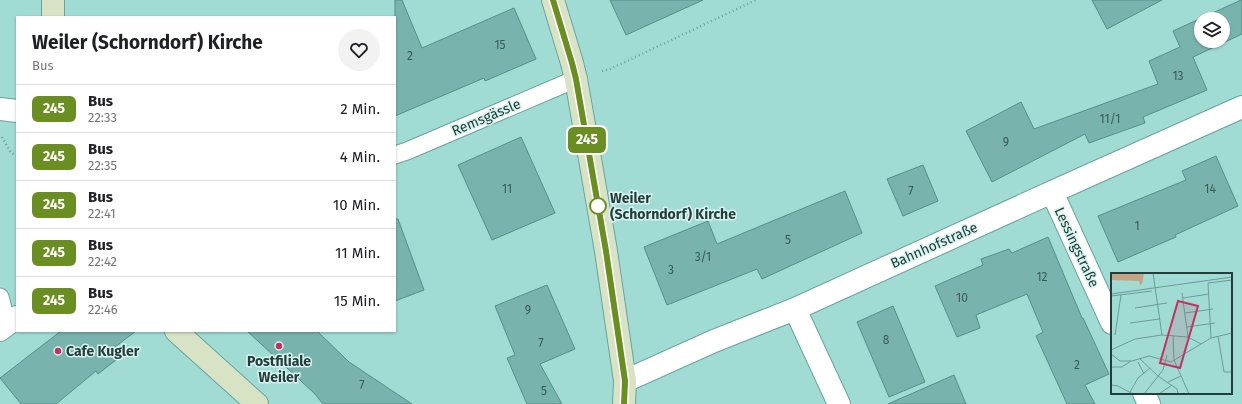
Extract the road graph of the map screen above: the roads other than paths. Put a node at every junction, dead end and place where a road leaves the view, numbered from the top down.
1 (53, 0) edge
2 (553, 0) edge
3 (53, 16) edge
4 (574, 71) junction
5 (1242, 107) edge
6 (0, 109) edge
7 (16, 111) edge
8 (396, 155) edge
9 (1052, 192) junction
10 (0, 297) edge
11 (794, 309) junction
12 (1111, 321) edge
13 (8, 324) edge
14 (177, 332) edge
15 (625, 381) junction
16 (1144, 394) edge
17 (258, 404) edge
18 (624, 404) edge
19 (839, 404) edge
20 (1149, 404) edge

1 - 3 street
2 - 4 street
4 - 8 lane, Remsgässle
4 - 15 street
5 - 9 street, Bahnhofstraße
6 - 7 street
9 - 11 street, Bahnhofstraße
9 - 12 street, Lessingstraße
10 - 13 lane
11 - 15 street, Bahnhofstraße
11 - 19 street
14 - 17 street
15 - 18 street
16 - 20 street

